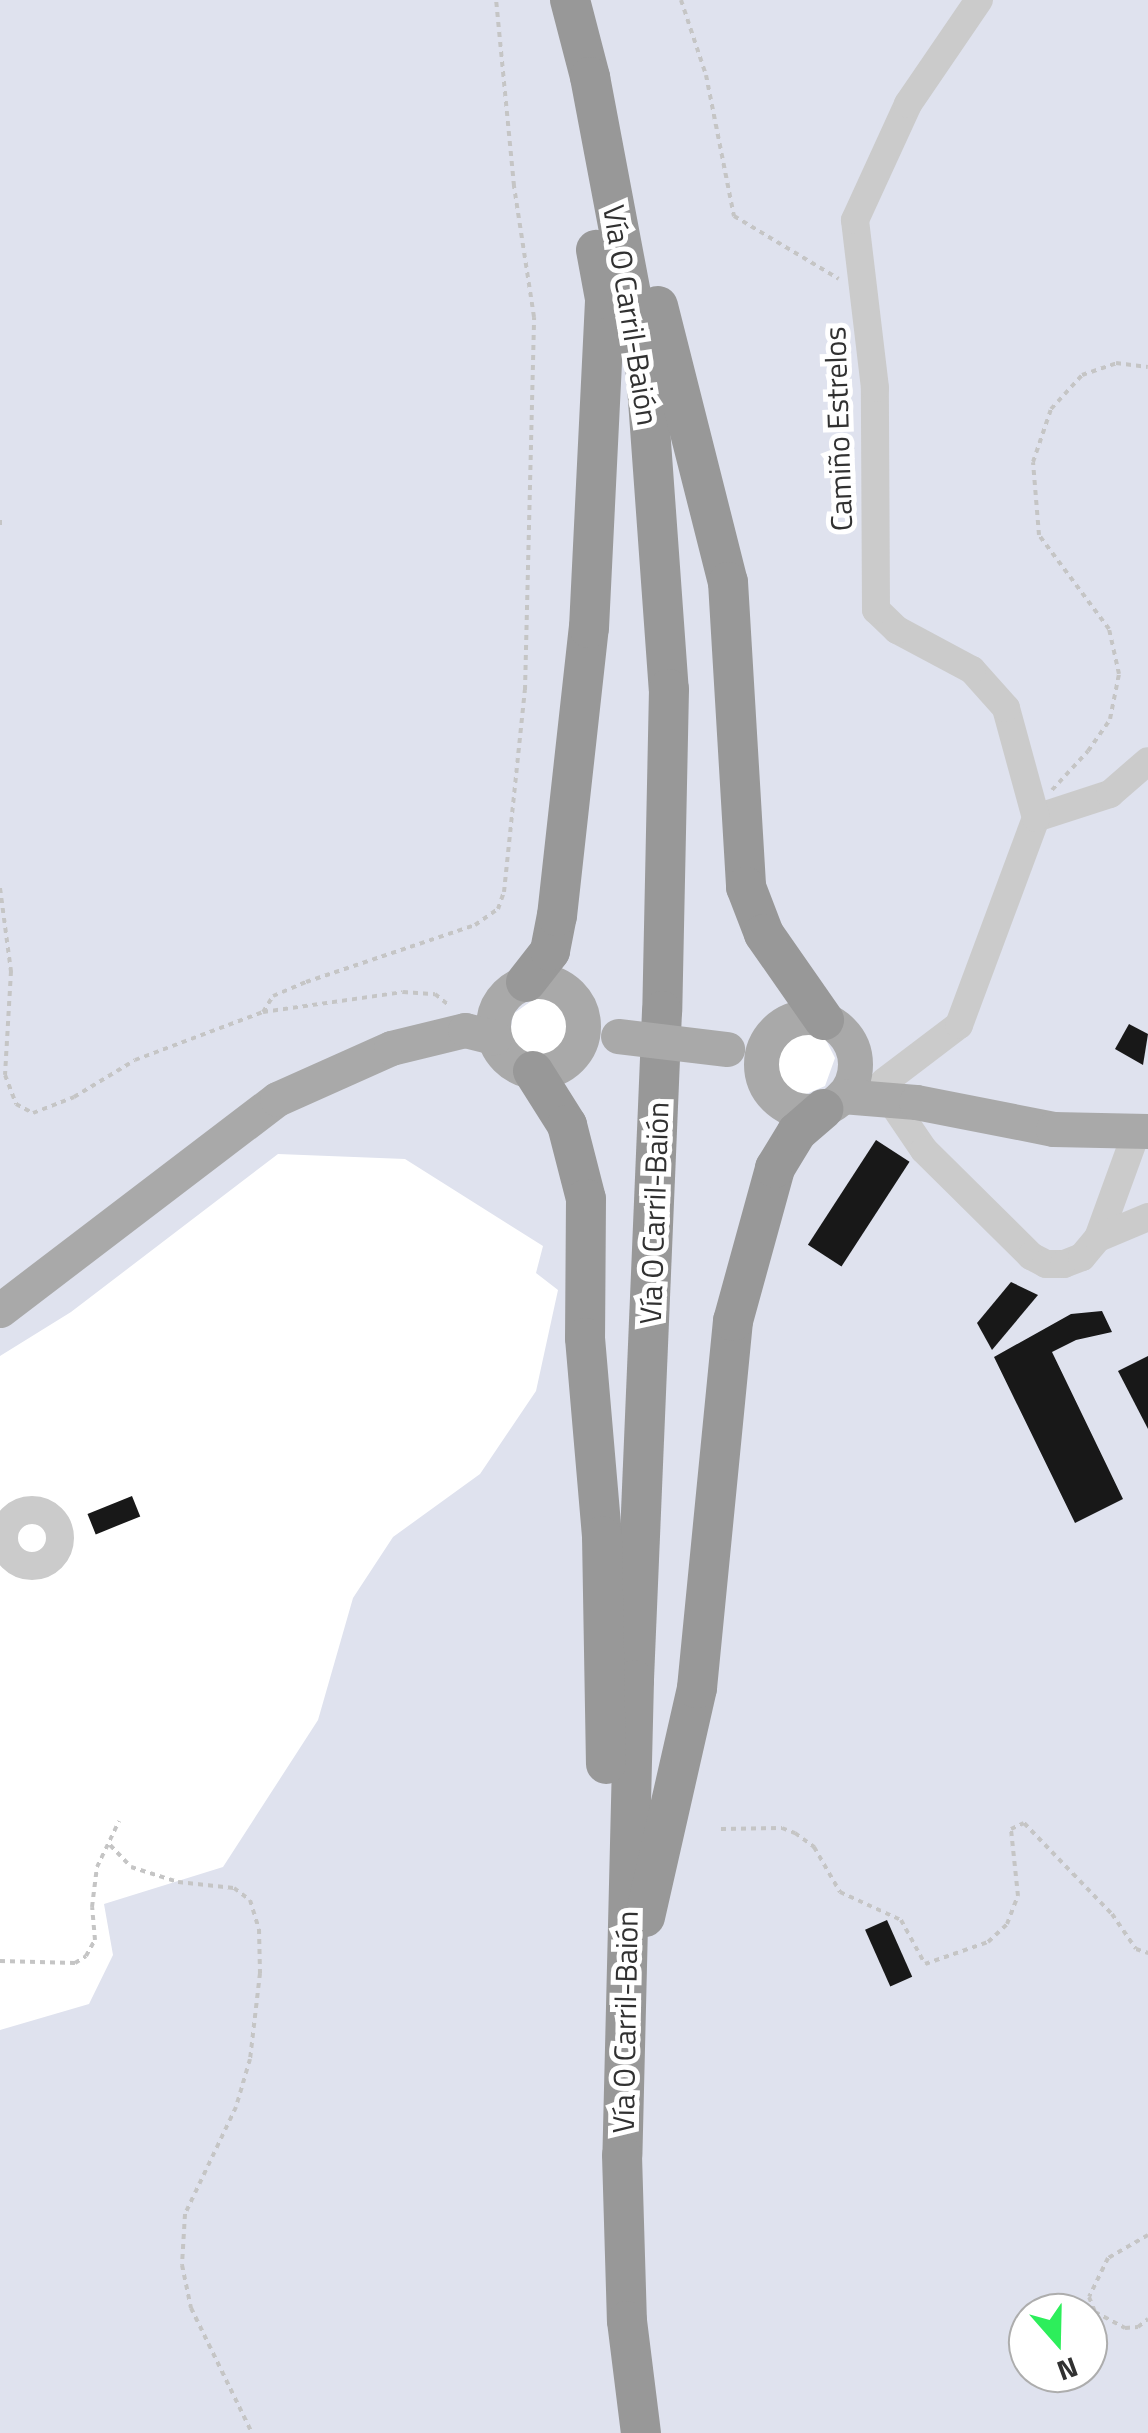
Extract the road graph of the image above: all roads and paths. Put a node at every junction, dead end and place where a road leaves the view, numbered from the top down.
1 (496, 0) edge
2 (553, 0) edge
3 (570, 0) edge
4 (681, 0) edge
5 (979, 0) edge
6 (590, 77) junction
7 (864, 293) junction
8 (1148, 367) edge
9 (1148, 761) edge
10 (1036, 818) junction
11 (0, 888) edge
12 (526, 982) junction
13 (263, 1012) junction
14 (824, 1020) junction
15 (479, 1033) junction
16 (601, 1036) junction
17 (745, 1051) junction
18 (853, 1052) junction
19 (533, 1071) junction
20 (897, 1095) junction
21 (832, 1103) junction
22 (1143, 1131) edge
23 (1148, 1217) edge
24 (1098, 1238) junction
25 (0, 1310) edge
26 (119, 1821) dead end
27 (721, 1829) dead end
28 (110, 1845) junction
29 (1148, 1953) edge
30 (0, 1961) edge
31 (622, 2154) junction
32 (1148, 2236) edge
33 (1148, 2319) edge
34 (252, 2433) edge
35 (641, 2433) edge

1 - 13 path
2 - 12 highway
3 - 6 highway, Vía O Carril-Baión
4 - 7 path
5 - 7 street, Camiño Estrelos
6 - 14 highway
6 - 31 highway, Vía O Carril-Baión
7 - 10 street, Camiño Estrelos
8 - 10 path
9 - 10 street
10 - 20 street
11 - 13 path
12 - 15 main road
12 - 16 main road
13 - 15 path
14 - 17 main road
14 - 18 main road
15 - 19 main road
15 - 25 main road
16 - 17 main road, bridge
16 - 19 main road
17 - 21 main road
18 - 20 main road
18 - 21 main road
19 - 31 highway
20 - 21 main road
20 - 22 main road
20 - 24 street
21 - 31 highway
22 - 24 street
23 - 24 street
26 - 28 path
27 - 29 path
28 - 30 path
28 - 34 path
31 - 35 highway, Vía O Carril-Baión
32 - 33 path

